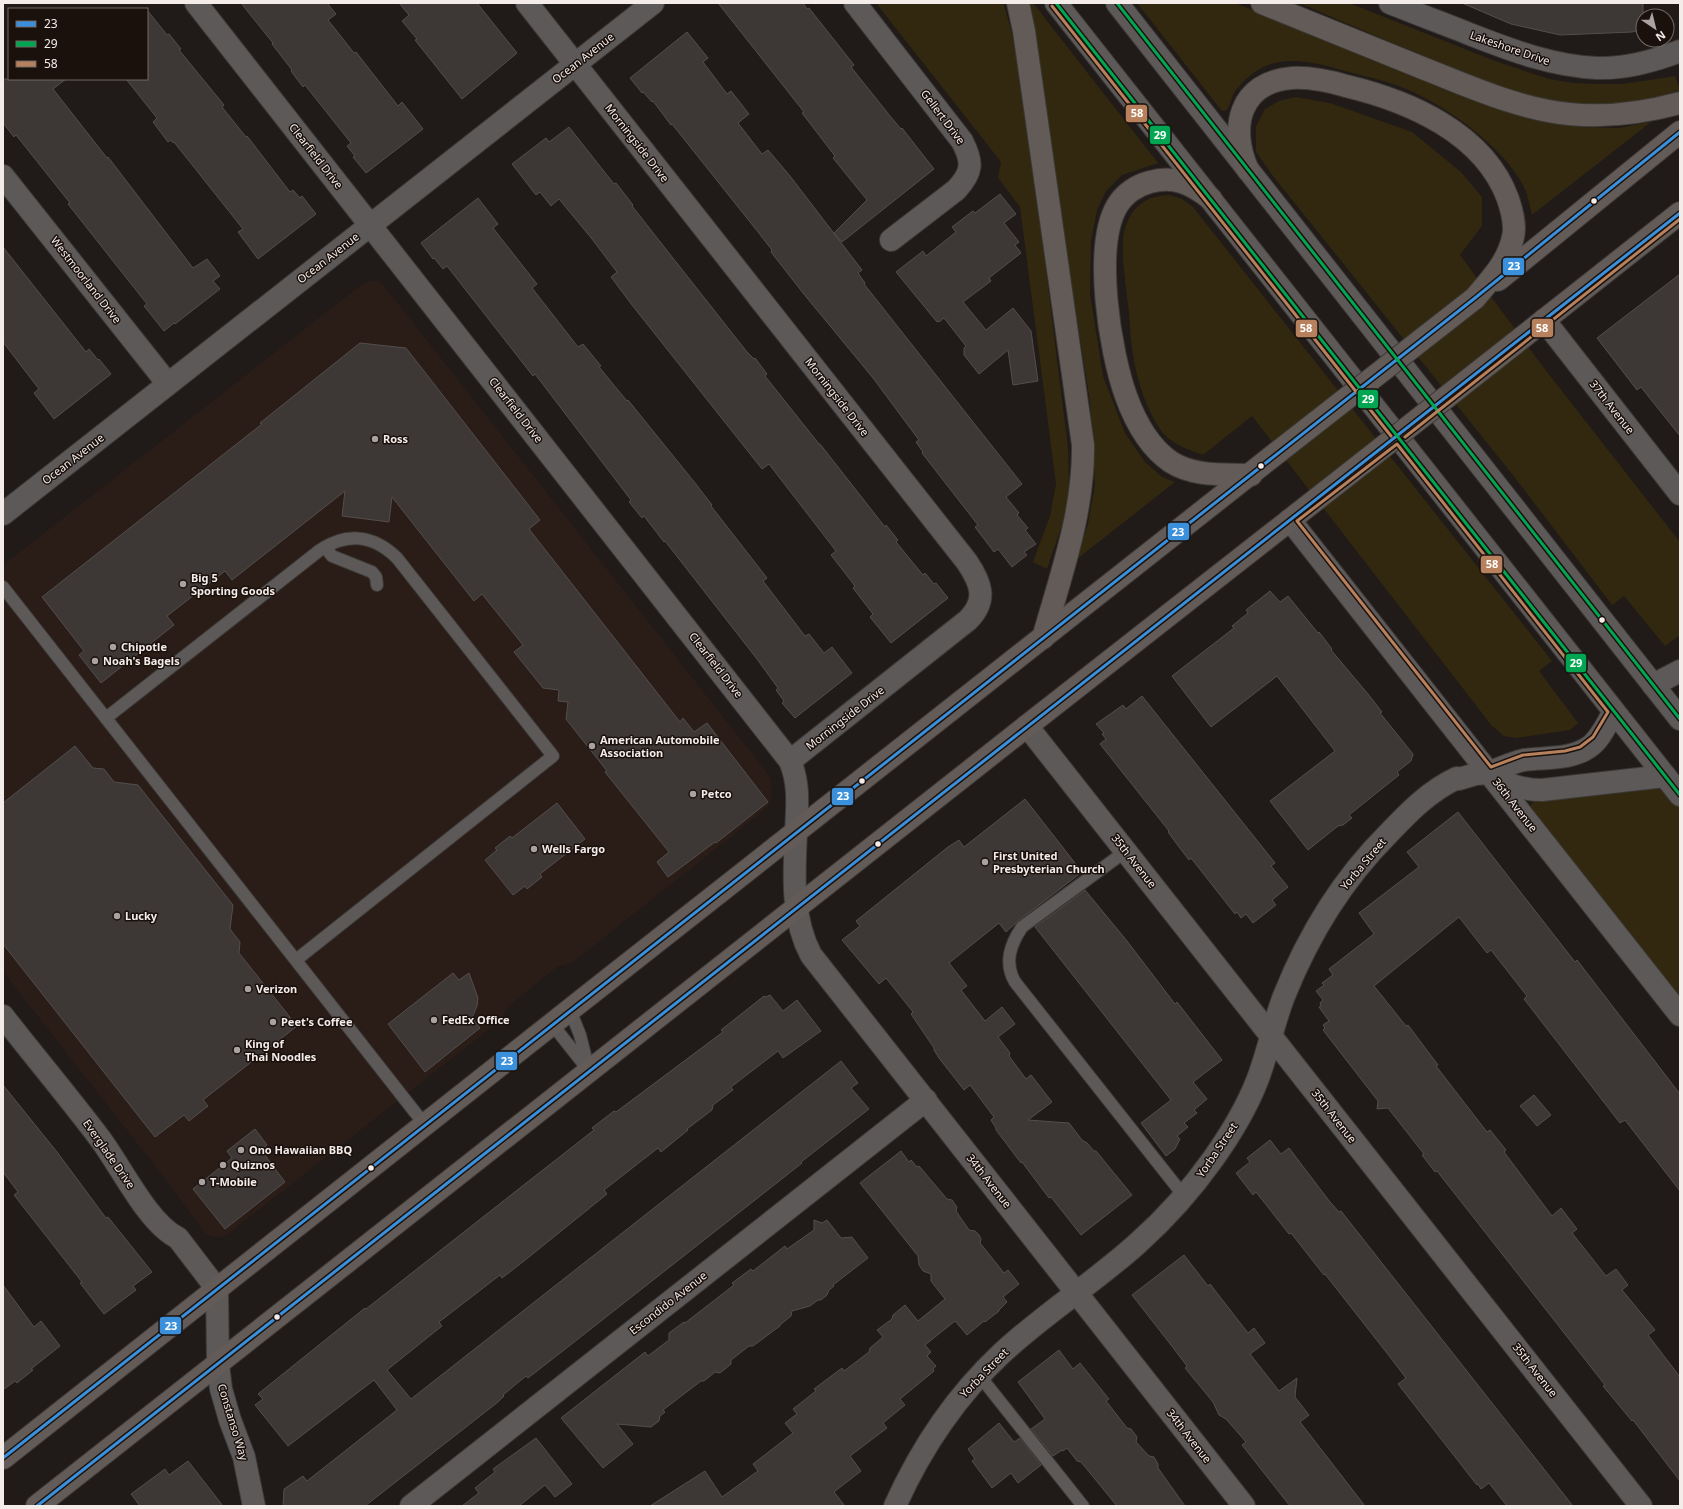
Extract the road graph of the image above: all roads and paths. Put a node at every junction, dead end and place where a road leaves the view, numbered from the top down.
1 (196, 3) edge
2 (527, 3) edge
3 (653, 3) edge
4 (855, 3) edge
5 (1018, 3) edge
6 (1056, 3) edge
7 (1117, 3) edge
8 (1262, 3) edge
9 (1390, 3) edge
10 (1680, 51) edge
11 (575, 64) junction
12 (1680, 103) edge
13 (1680, 132) edge
14 (1248, 170) junction
15 (3, 176) edge
16 (1210, 199) junction
17 (1680, 213) edge
18 (371, 225) junction
19 (891, 240) dead end
20 (1475, 298) junction
21 (1544, 320) junction
22 (168, 384) junction
23 (1251, 475) junction
24 (1680, 494) edge
25 (3, 514) edge
26 (1290, 520) junction
27 (325, 547) junction
28 (377, 584) dead end
29 (3, 587) edge
30 (1043, 638) junction
31 (1680, 671) edge
32 (1653, 685) junction
33 (1614, 712) junction
34 (106, 718) junction
35 (1680, 719) edge
36 (1027, 726) junction
37 (790, 761) junction
38 (1489, 773) junction
39 (1665, 776) junction
40 (1680, 795) edge
41 (796, 832) junction
42 (1126, 851) junction
43 (796, 908) junction
44 (296, 960) junction
45 (570, 1010) junction
46 (1680, 1015) edge
47 (3, 1016) edge
48 (552, 1024) junction
49 (1271, 1036) junction
50 (589, 1071) junction
51 (926, 1100) junction
52 (425, 1125) junction
53 (1184, 1196) junction
54 (217, 1289) junction
55 (1077, 1292) junction
56 (218, 1364) junction
57 (979, 1375) junction
58 (6, 1451) edge
59 (37, 1506) edge
60 (254, 1506) edge
61 (411, 1506) edge
62 (895, 1506) edge
63 (1083, 1506) edge
64 (1244, 1506) edge
65 (1641, 1506) edge

1 - 18 street, Clearfield Drive
2 - 11 street, Morningside Drive
3 - 11 street, Ocean Avenue
4 - 19 street, Gellert Drive
5 - 30 main road
6 - 16 street
7 - 14 street
8 - 12 main road
9 - 10 street, Lakeshore Drive
11 - 18 street, Ocean Avenue
11 - 37 street, Morningside Drive
13 - 20 main road
14 - 20 main road
14 - 32 street
15 - 22 street, Westmoorland Drive
16 - 23 main road
16 - 33 street
17 - 21 main road
18 - 22 street, Ocean Avenue
18 - 37 street, Clearfield Drive
20 - 23 main road, bridge
21 - 24 street, 37th Avenue
21 - 26 main road, bridge
22 - 25 street, Ocean Avenue
23 - 30 main road
26 - 36 main road
26 - 38 street, 36th Avenue
27 - 28 lane
27 - 34 lane
27 - 44 lane
29 - 34 lane
30 - 41 main road
31 - 32 street
32 - 35 street
33 - 38 street, Yorba Street
33 - 39 street
34 - 44 lane
36 - 42 street, 35th Avenue
36 - 43 main road
37 - 41 street, Clearfield Drive
38 - 39 street
38 - 46 street, 36th Avenue
38 - 49 street, Yorba Street
39 - 40 street
41 - 43 street, 34th Avenue
41 - 45 main road
42 - 49 street, 35th Avenue
42 - 53 lane
43 - 50 main road
43 - 51 street, 34th Avenue
44 - 52 lane
45 - 48 main road
45 - 50 lane
47 - 54 street, Everglade Drive
48 - 50 lane
48 - 52 main road
49 - 53 street, Yorba Street
49 - 65 street, 35th Avenue
50 - 56 main road
51 - 55 street, 34th Avenue
51 - 61 street, Escondido Avenue
52 - 54 main road
53 - 55 street, Yorba Street
54 - 56 street, Constanso Way
54 - 58 main road
55 - 57 street, Yorba Street
55 - 64 street, 34th Avenue
56 - 59 main road
56 - 60 street, Constanso Way
57 - 62 street, Yorba Street
57 - 63 lane

